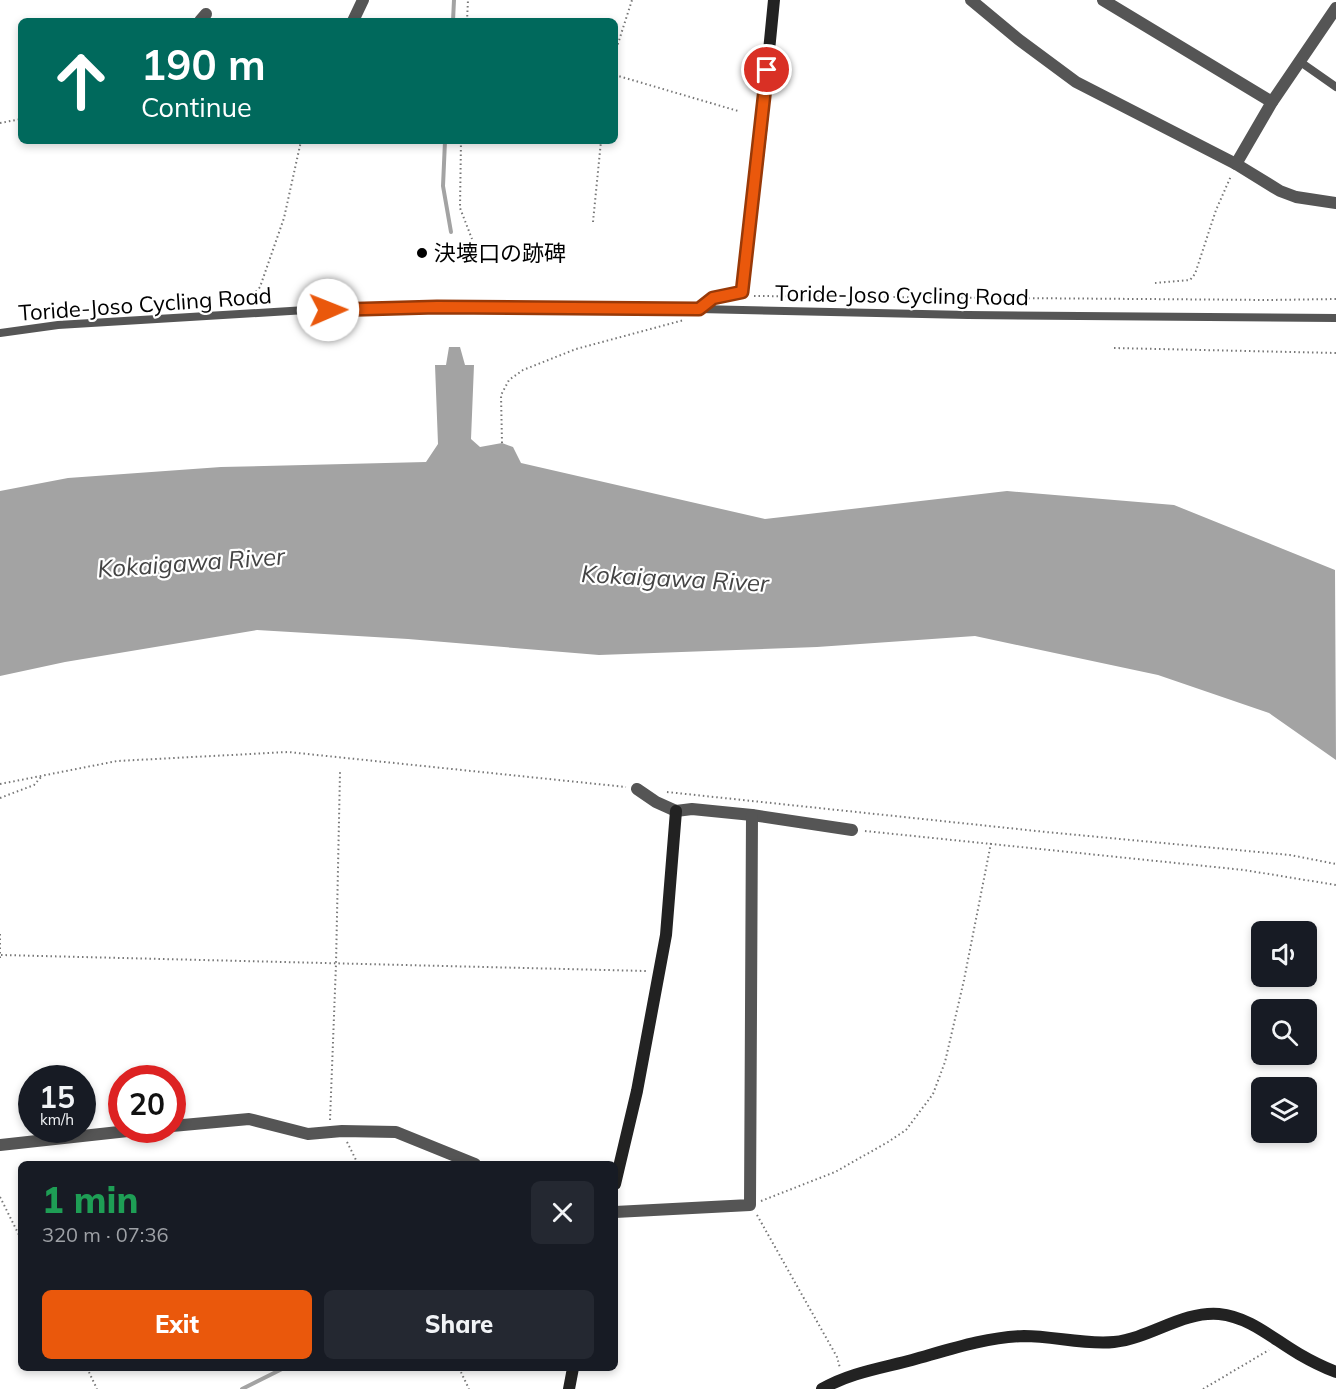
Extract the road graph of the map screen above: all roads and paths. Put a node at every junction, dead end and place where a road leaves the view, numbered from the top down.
1 (363, 0) edge
2 (468, 0) edge
3 (632, 0) edge
4 (774, 0) edge
5 (971, 0) edge
6 (1102, 0) edge
7 (1336, 8) edge
8 (354, 18) edge
9 (467, 18) edge
10 (618, 44) edge
11 (1299, 61) junction
12 (618, 76) edge
13 (1336, 87) edge
14 (1272, 102) junction
15 (738, 111) dead end
16 (18, 120) edge
17 (0, 123) edge
18 (300, 144) edge
19 (461, 144) edge
20 (601, 144) edge
21 (1236, 164) junction
22 (1336, 203) edge
23 (593, 222) dead end
24 (472, 239) dead end
25 (1155, 284) dead end
26 (742, 292) junction
27 (1336, 298) edge
28 (232, 303) dead end
29 (699, 309) junction
30 (1336, 318) edge
31 (0, 333) edge
32 (1114, 348) dead end
33 (1336, 353) edge
34 (502, 443) dead end
35 (340, 772) dead end
36 (42, 776) dead end
37 (637, 789) dead end
38 (0, 798) edge
39 (676, 811) junction
40 (752, 815) junction
41 (852, 830) joint
42 (991, 843) junction
43 (1336, 885) edge
44 (0, 934) edge
45 (0, 957) edge
46 (336, 964) junction
47 (660, 971) junction
48 (186, 1125) edge
49 (335, 1131) junction
50 (108, 1133) edge
51 (0, 1144) edge
52 (356, 1161) edge
53 (468, 1161) edge
54 (618, 1171) edge
55 (0, 1197) edge
56 (750, 1205) junction
57 (618, 1212) edge
58 (18, 1233) edge
59 (1282, 1343) junction
60 (88, 1371) edge
61 (460, 1371) edge
62 (572, 1371) edge
63 (1336, 1372) edge
64 (843, 1378) junction
65 (97, 1389) edge
66 (469, 1389) edge
67 (569, 1389) edge
68 (822, 1389) edge
69 (1203, 1389) edge

1 - 8 street
2 - 9 path
3 - 10 path
4 - 26 street
5 - 21 street
6 - 14 street
7 - 11 street
11 - 13 lane
11 - 14 street
12 - 15 path
14 - 21 street
16 - 17 path
18 - 28 path
19 - 24 path
20 - 23 path
21 - 22 street
21 - 25 path
26 - 27 path
26 - 29 street
29 - 30 lane, Toride-Joso Cycling Road
29 - 31 lane, Toride-Joso Cycling Road
29 - 34 path
32 - 33 path
35 - 46 path
36 - 38 path
37 - 39 street
39 - 40 street
39 - 47 street
40 - 41 street
40 - 56 street
41 - 42 path
42 - 43 path
42 - 56 path
44 - 45 path
45 - 46 path
46 - 47 path
46 - 49 path
47 - 54 street
48 - 49 street
49 - 52 path
49 - 53 street
50 - 51 street
55 - 58 path
56 - 57 street
56 - 64 path
59 - 63 street
59 - 64 street
59 - 69 path
60 - 65 path
61 - 66 path
62 - 67 street
64 - 68 street

